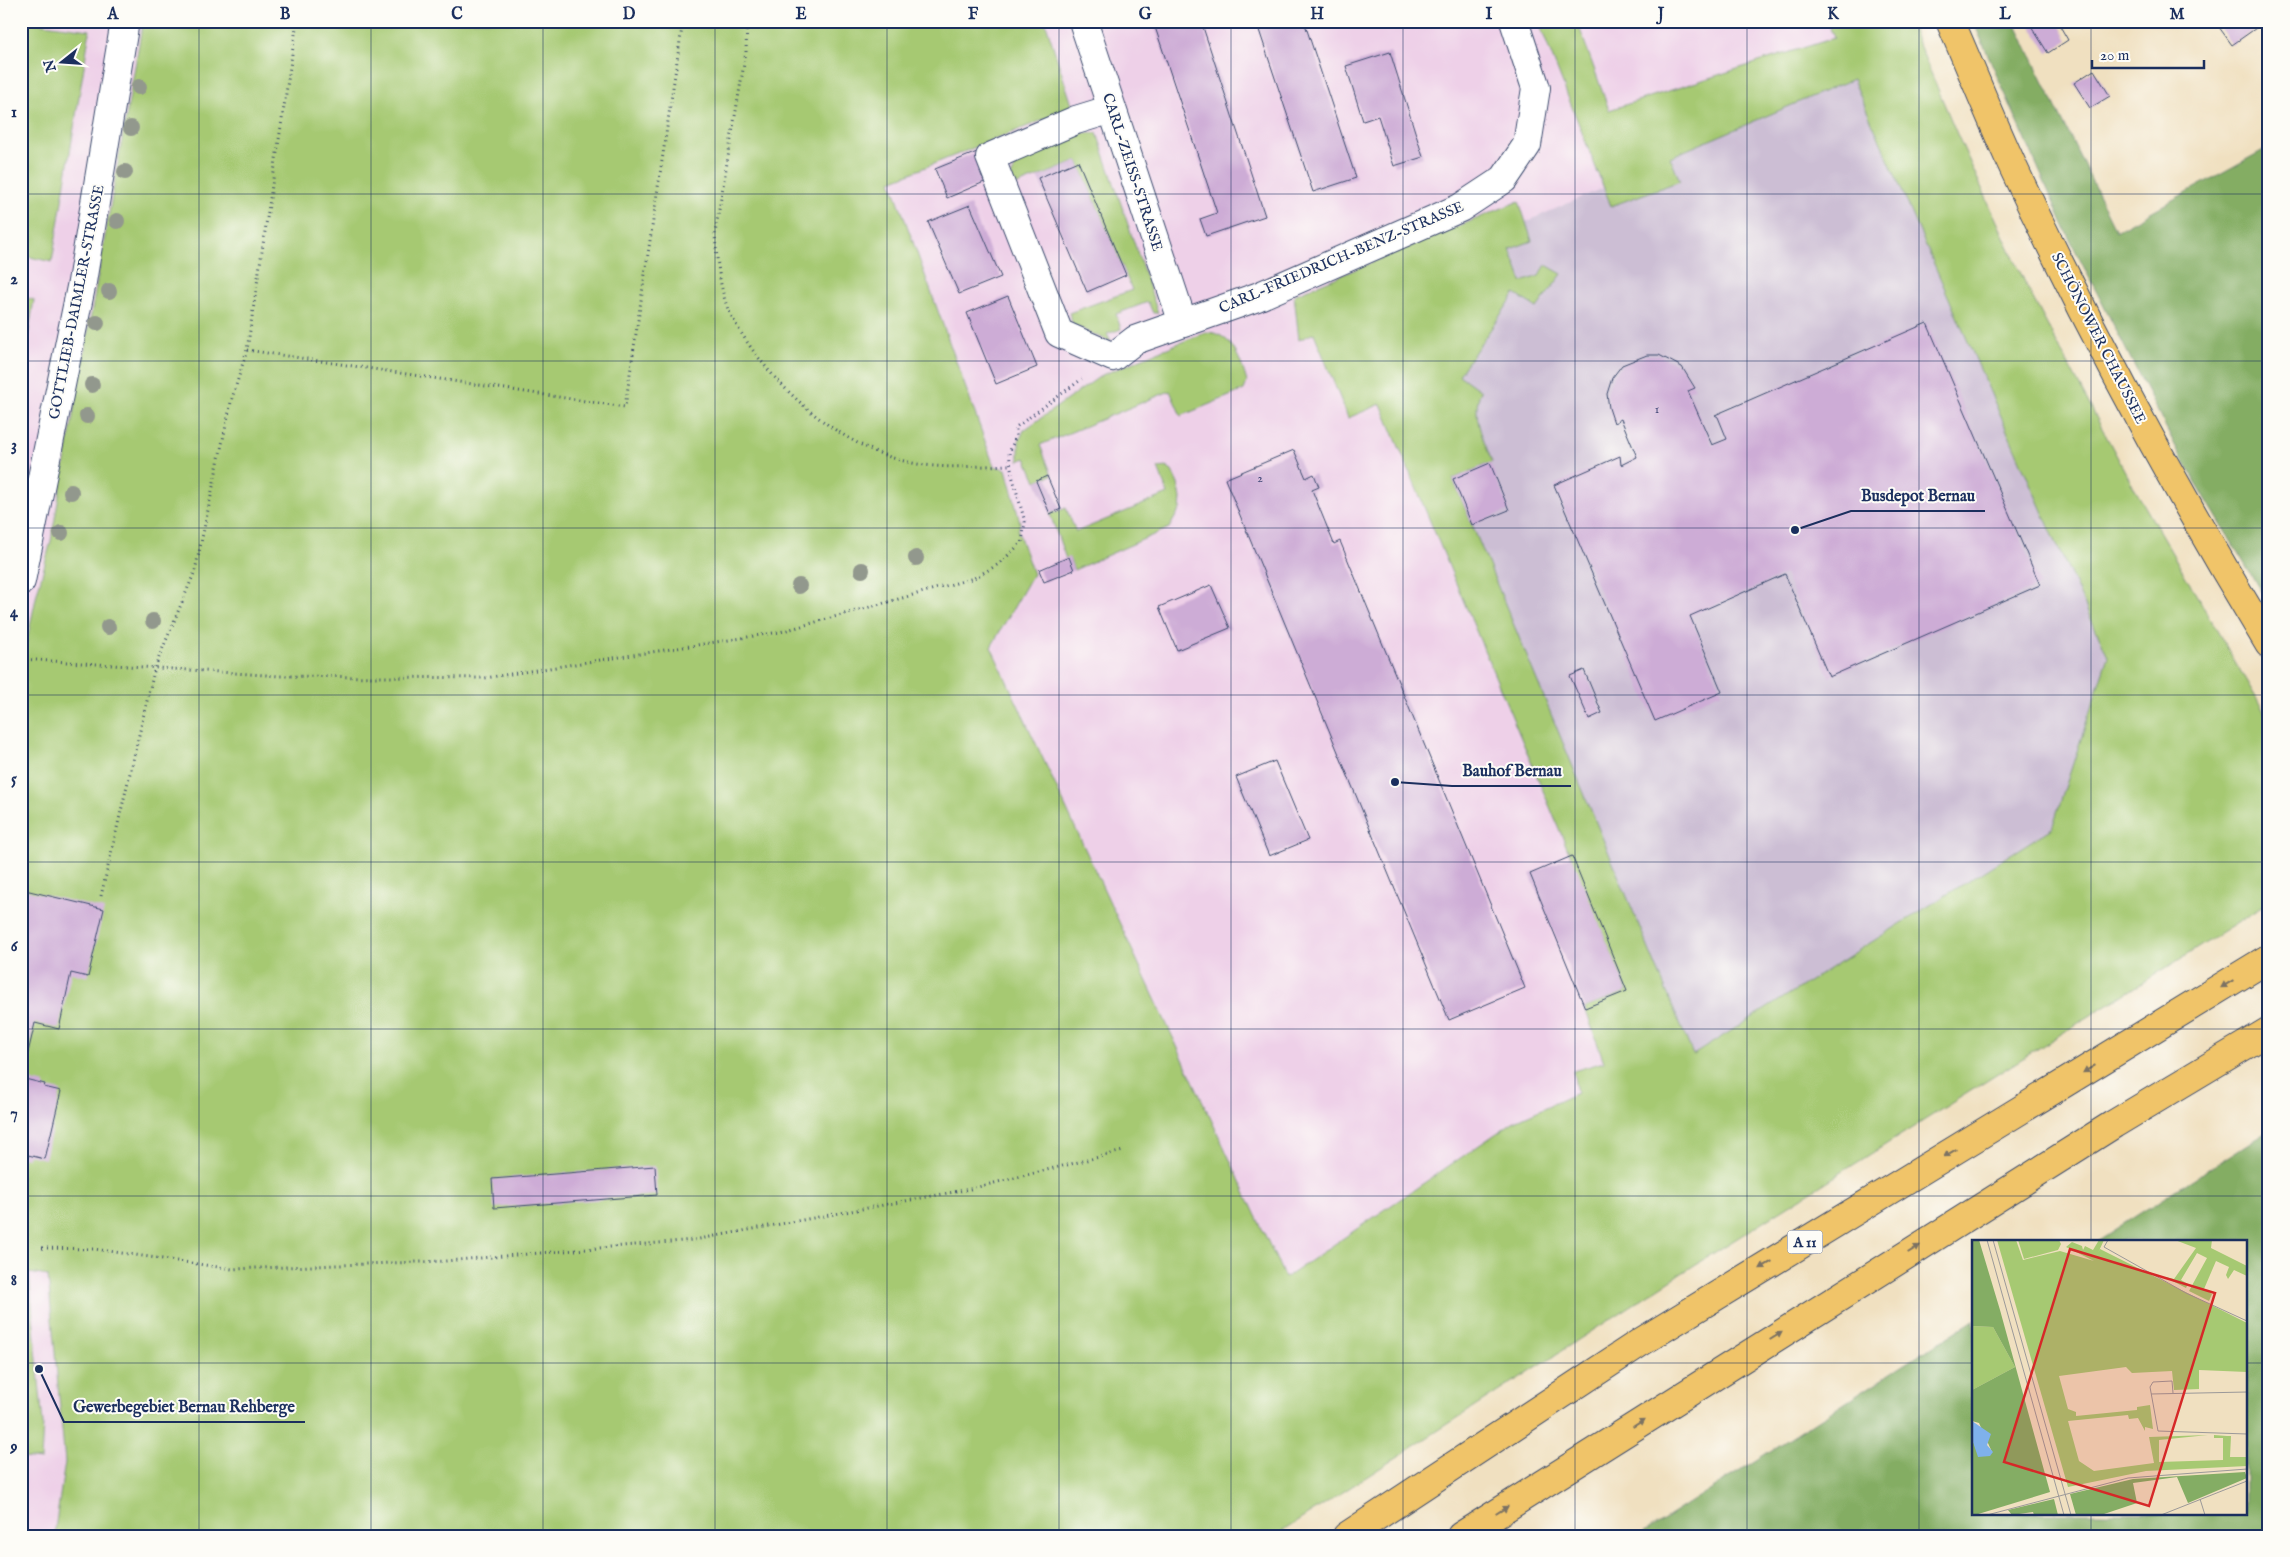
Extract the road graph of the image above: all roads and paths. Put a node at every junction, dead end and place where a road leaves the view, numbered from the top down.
1 (125, 21) edge
2 (296, 21) edge
3 (683, 21) edge
4 (747, 21) edge
5 (1083, 21) edge
6 (1514, 21) edge
7 (1950, 21) edge
8 (1112, 109) junction
9 (1183, 322) junction
10 (248, 350) junction
11 (1113, 357) junction
12 (1010, 465) junction
13 (21, 581) edge
14 (2269, 644) edge
15 (21, 659) edge
16 (155, 668) junction
17 (102, 896) dead end
18 (2269, 958) edge
19 (2269, 1031) edge
20 (1123, 1150) dead end
21 (42, 1248) dead end
22 (1346, 1536) edge
23 (1460, 1536) edge

1 - 13 street, GOTTLIEB-DAIMLER-STRASSE
2 - 10 path
3 - 10 path
4 - 12 path
5 - 8 street, CARL-ZEISS-STRASSE
6 - 9 street, CARL-FRIEDRICH-BENZ-STRASSE
7 - 14 main road, SCHÖNOWER CHAUSSEE
8 - 9 street, CARL-ZEISS-STRASSE
8 - 11 street
9 - 11 street, CARL-FRIEDRICH-BENZ-STRASSE
10 - 16 path
11 - 12 path
12 - 16 path
15 - 16 path
16 - 17 path
18 -> 22 main road, A 11
23 -> 19 main road
20 - 21 path

